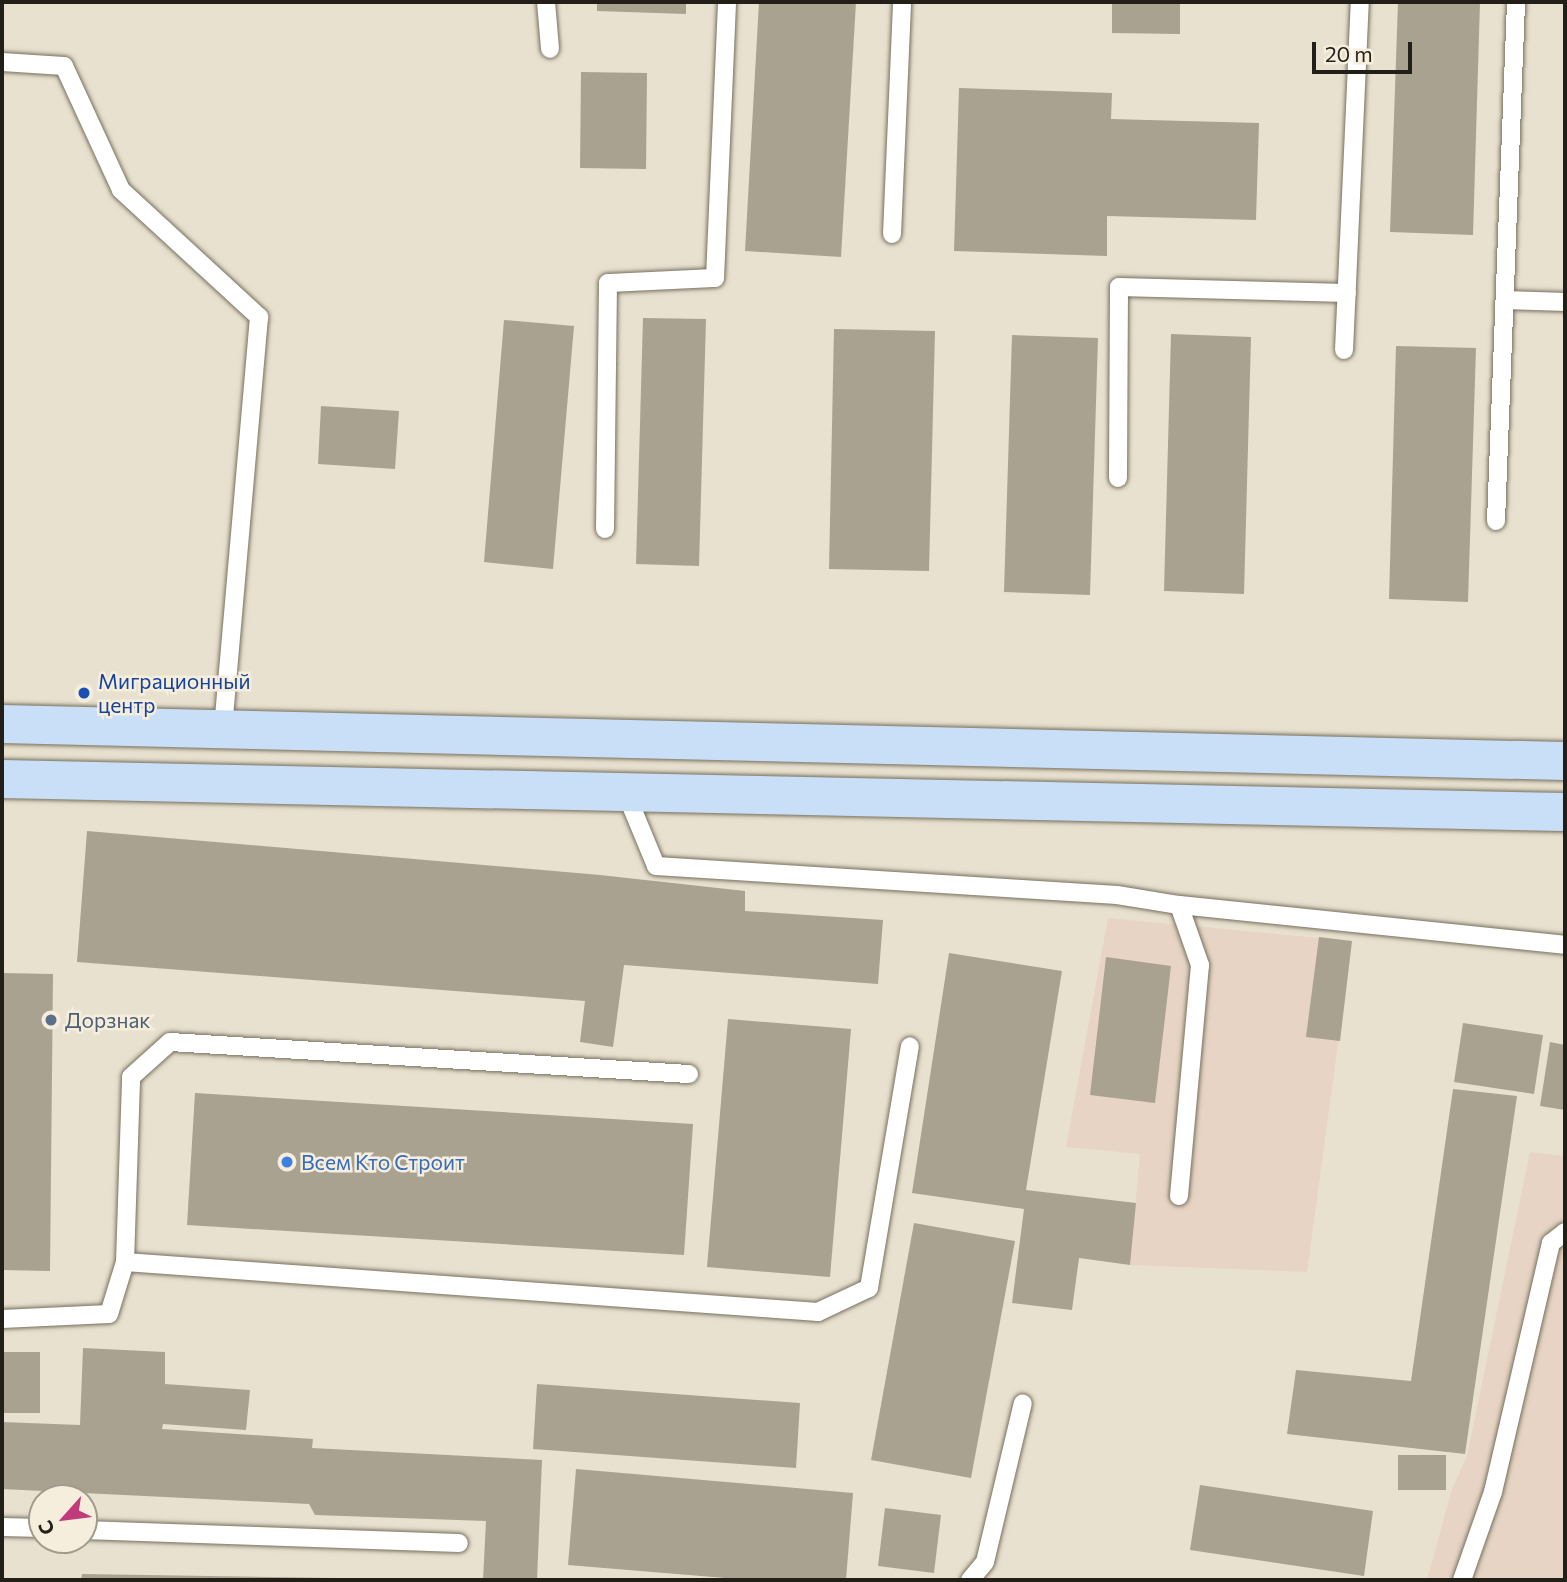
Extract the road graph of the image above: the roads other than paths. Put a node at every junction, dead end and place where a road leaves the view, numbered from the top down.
1 (546, 2) edge
2 (727, 2) edge
3 (902, 2) edge
4 (1360, 2) edge
5 (1517, 2) edge
6 (550, 49) dead end
7 (2, 62) edge
8 (892, 234) dead end
9 (1347, 293) junction
10 (1506, 300) junction
11 (1565, 302) edge
12 (1344, 350) dead end
13 (1118, 478) dead end
14 (1496, 521) dead end
15 (605, 529) dead end
16 (2, 724) edge
17 (223, 730) junction
18 (1565, 761) edge
19 (2, 779) edge
20 (625, 791) junction
21 (1565, 812) edge
22 (1179, 905) junction
23 (1565, 945) edge
24 (910, 1046) dead end
25 (689, 1074) dead end
26 (1179, 1196) dead end
27 (1565, 1232) edge
28 (125, 1262) junction
29 (2, 1319) edge
30 (1023, 1403) dead end
31 (2, 1527) edge
32 (28, 1528) edge
33 (98, 1530) edge
34 (459, 1543) dead end
35 (970, 1580) edge
36 (1462, 1580) edge

1 - 6 lane
2 - 15 lane
3 - 8 lane
4 - 9 lane
5 - 10 lane
7 - 17 lane
9 - 12 lane
9 - 13 lane
10 - 11 lane
10 - 14 lane
16 - 17 main road
17 - 18 main road
19 - 20 main road
20 - 21 main road
20 - 22 lane
22 - 23 lane
22 - 26 lane
24 - 28 lane
25 - 28 lane
27 - 36 lane
28 - 29 lane
30 - 35 lane
31 - 32 lane
33 - 34 lane

